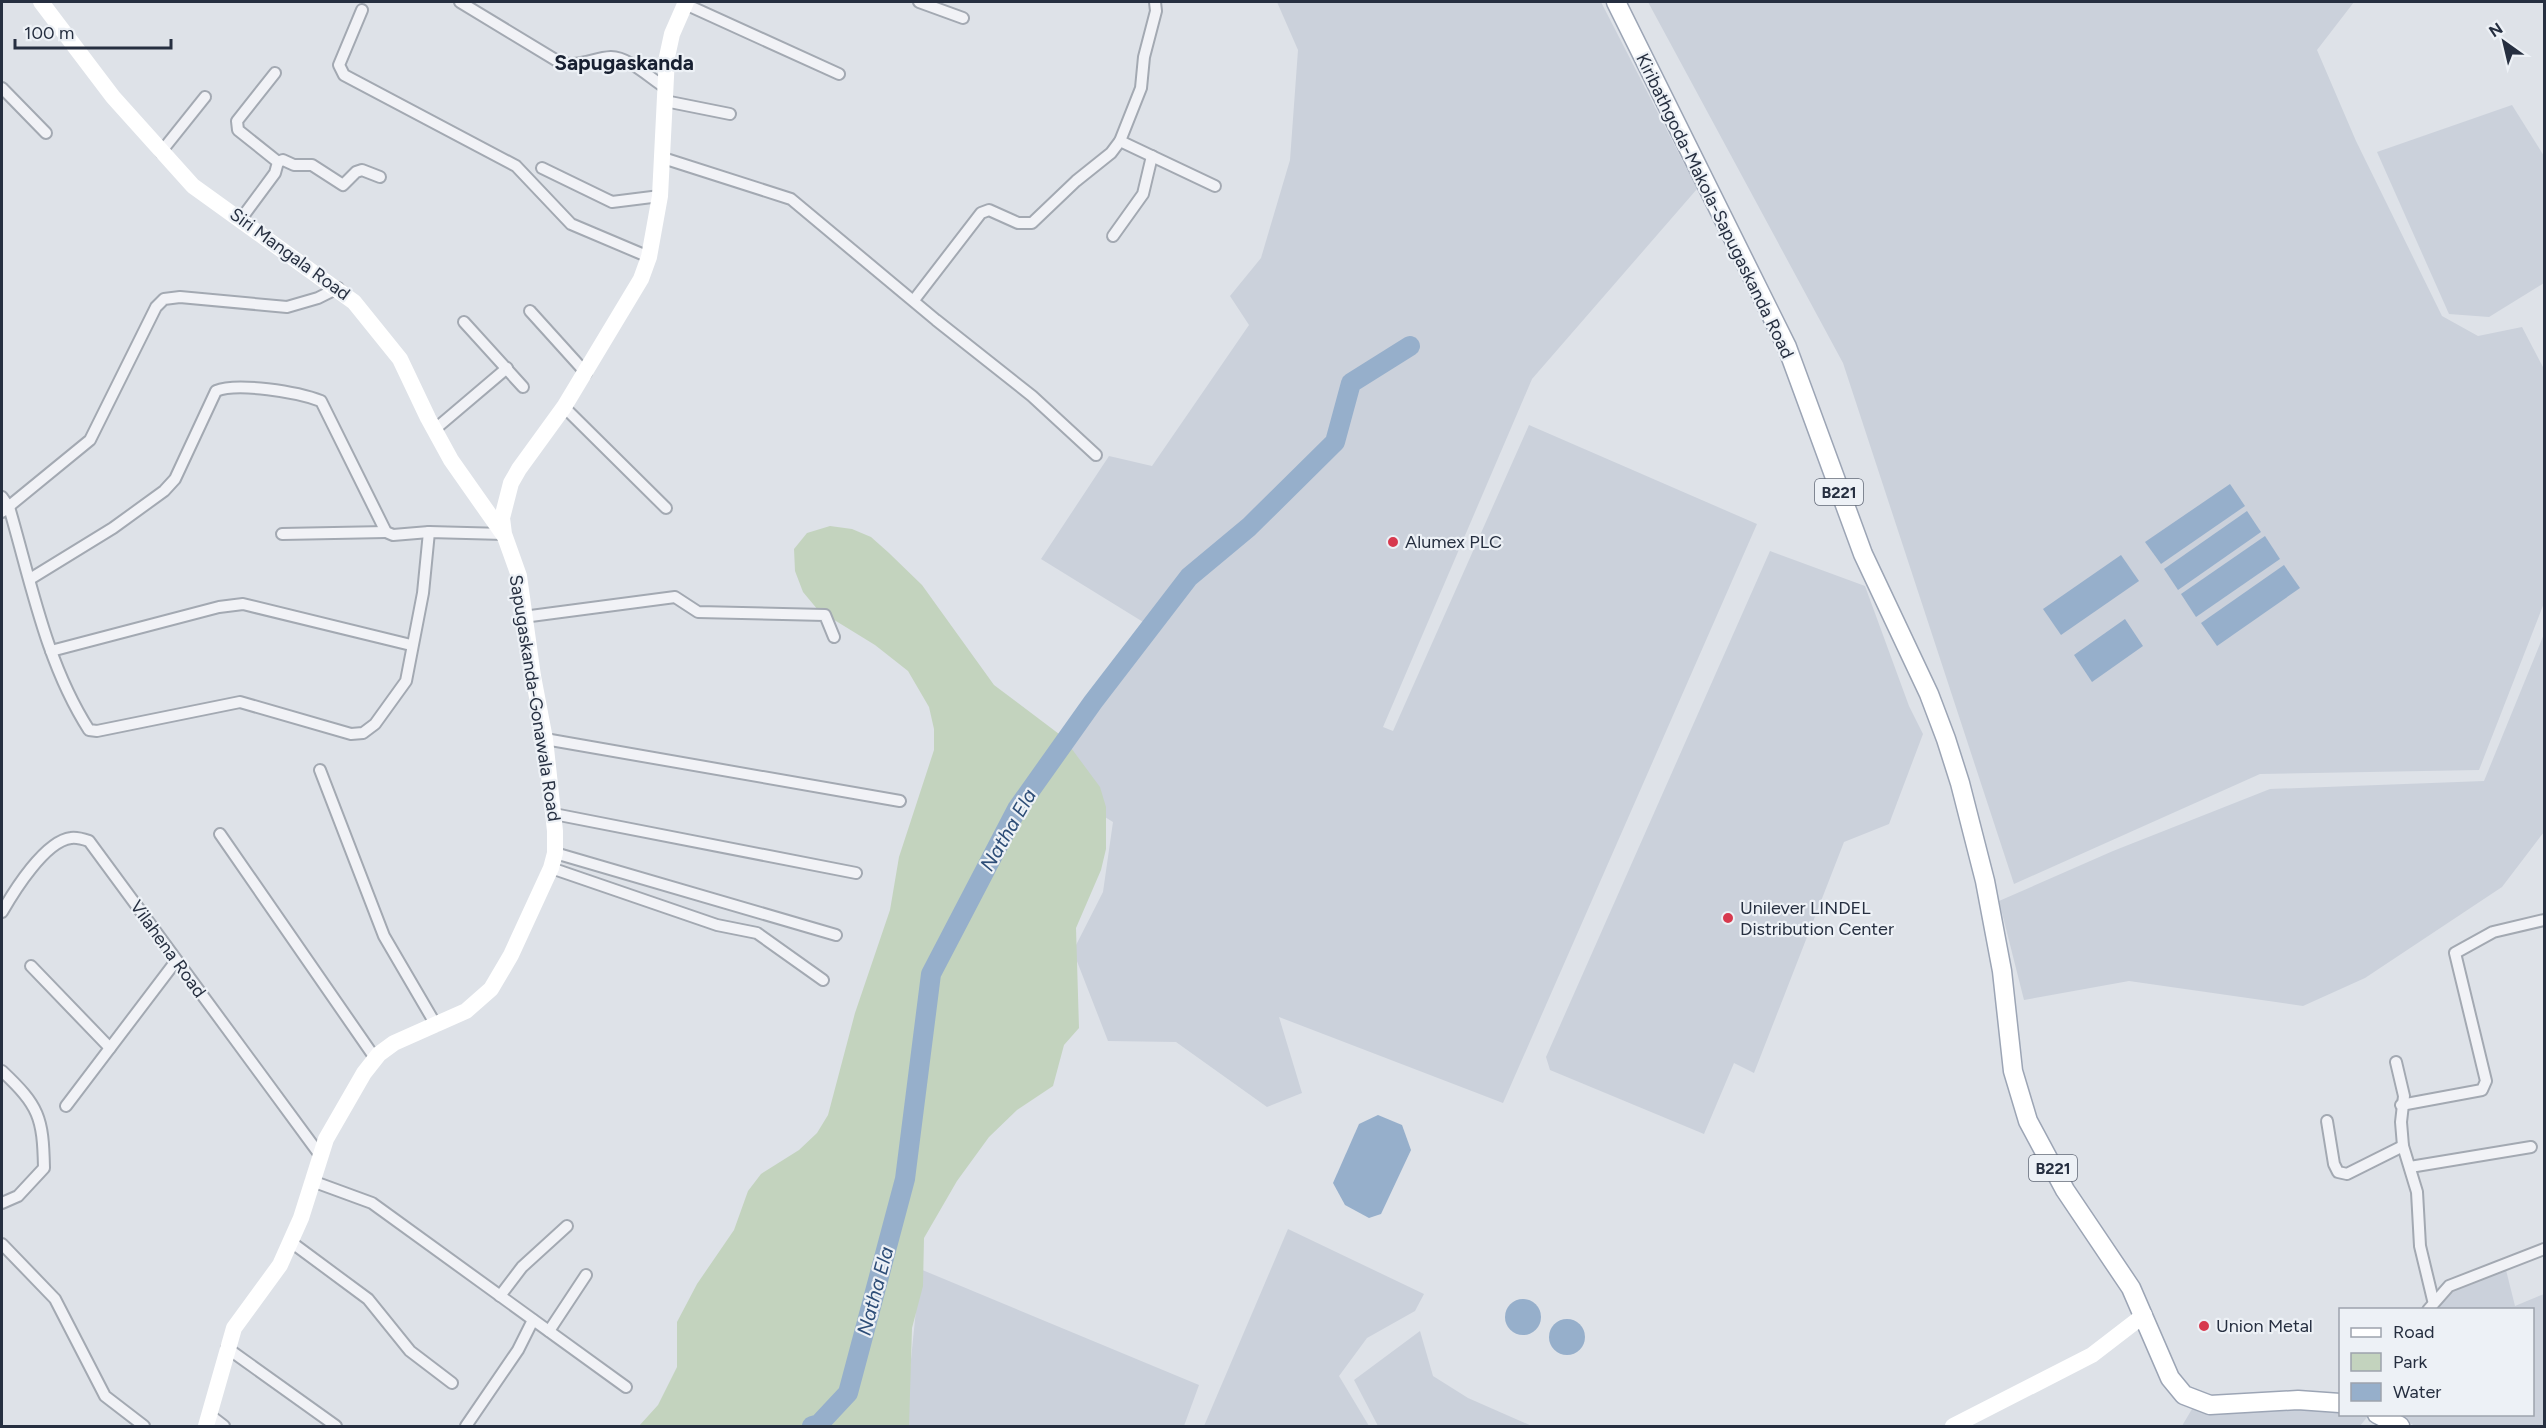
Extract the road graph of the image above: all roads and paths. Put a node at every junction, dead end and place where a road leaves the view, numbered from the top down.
1 (40, 2) edge
2 (460, 2) edge
3 (919, 2) edge
4 (1155, 2) edge
5 (1616, 2) edge
6 (685, 3) edge
7 (362, 10) dead end
8 (963, 18) dead end
9 (275, 74) dead end
10 (839, 74) dead end
11 (2, 88) edge
12 (666, 94) junction
13 (205, 97) dead end
14 (730, 114) dead end
15 (45, 133) dead end
16 (1120, 141) junction
17 (161, 152) junction
18 (1152, 156) junction
19 (663, 158) junction
20 (278, 162) junction
21 (542, 168) dead end
22 (380, 177) dead end
23 (1215, 186) dead end
24 (660, 196) junction
25 (241, 219) junction
26 (1113, 236) dead end
27 (649, 257) junction
28 (338, 288) junction
29 (914, 300) junction
30 (531, 312) dead end
31 (464, 322) dead end
32 (507, 369) junction
33 (586, 373) junction
34 (524, 387) dead end
35 (564, 407) junction
36 (434, 430) junction
37 (1096, 455) dead end
38 (2, 497) edge
39 (666, 508) dead end
40 (5, 510) edge
41 (386, 532) junction
42 (429, 532) junction
43 (282, 534) dead end
44 (504, 534) junction
45 (30, 579) junction
46 (523, 617) junction
47 (834, 637) dead end
48 (411, 645) junction
49 (51, 651) junction
50 (545, 738) junction
51 (320, 770) dead end
52 (900, 801) dead end
53 (554, 814) junction
54 (220, 834) dead end
55 (553, 860) junction
56 (856, 873) dead end
57 (2, 912) edge
58 (2544, 920) edge
59 (836, 935) dead end
60 (176, 961) junction
61 (31, 966) dead end
62 (823, 980) dead end
63 (436, 1025) junction
64 (110, 1048) junction
65 (375, 1058) junction
66 (2396, 1062) dead end
67 (2, 1071) edge
68 (2401, 1105) junction
69 (66, 1106) dead end
70 (2327, 1121) dead end
71 (2403, 1146) junction
72 (2531, 1147) dead end
73 (320, 1155) junction
74 (2410, 1167) junction
75 (312, 1181) junction
76 (2, 1203) edge
77 (567, 1226) dead end
78 (291, 1242) junction
79 (2, 1244) edge
80 (2544, 1249) edge
81 (586, 1275) dead end
82 (500, 1296) junction
83 (2430, 1305) edge
84 (2144, 1316) junction
85 (534, 1320) junction
86 (549, 1331) junction
87 (227, 1348) junction
88 (452, 1383) dead end
89 (626, 1387) dead end
90 (2339, 1403) edge
91 (2381, 1416) edge
92 (214, 1423) edge
93 (144, 1426) edge
94 (336, 1426) edge
95 (466, 1426) edge
96 (1953, 1426) edge
97 (2400, 1426) edge

1 - 17 street, Siri Mangala Road
2 - 12 street
3 - 8 street
4 - 16 street
5 - 84 main road, Kiribathgoda-Makola-Sapugaskanda Road / B221
6 - 10 street
6 - 12 street, Sapugaskanda-Gonawala Road
7 - 27 street
9 - 20 street
11 - 15 street
12 - 14 street
12 - 19 street, Sapugaskanda-Gonawala Road
13 - 17 street
16 - 18 street
16 - 29 street
17 - 25 street, Siri Mangala Road
18 - 23 street
18 - 26 street
19 - 24 street, Sapugaskanda-Gonawala Road
19 - 29 street
20 - 22 street
20 - 25 street
21 - 24 street
24 - 27 street, Sapugaskanda-Gonawala Road
25 - 28 street, Siri Mangala Road
27 - 33 street, Sapugaskanda-Gonawala Road
28 - 36 street, Siri Mangala Road
28 - 40 street
29 - 37 street
30 - 33 street
31 - 32 street
32 - 34 street
32 - 36 street
33 - 35 street, Sapugaskanda-Gonawala Road
35 - 39 street
35 - 44 street, Sapugaskanda-Gonawala Road
36 - 44 street, Siri Mangala Road
38 - 40 street
40 - 45 street
41 - 42 street
41 - 43 street
41 - 45 street
42 - 44 street
42 - 48 street
44 - 46 street, Sapugaskanda-Gonawala Road
45 - 49 street
46 - 47 street
46 - 50 street, Sapugaskanda-Gonawala Road
48 - 49 street
48 - 49 street
50 - 52 street
50 - 53 street, Sapugaskanda-Gonawala Road
51 - 63 street
53 - 55 street, Sapugaskanda-Gonawala Road
53 - 56 street
54 - 65 street
55 - 59 street
55 - 62 street
55 - 63 street, Sapugaskanda-Gonawala Road
57 - 60 street, Vilahena Road
58 - 68 street
60 - 64 street
60 - 73 street, Vilahena Road
61 - 64 street
63 - 65 street, Sapugaskanda-Gonawala Road
64 - 69 street
65 - 73 street, Sapugaskanda-Gonawala Road
66 - 68 street
67 - 76 street
68 - 71 street
70 - 71 street
71 - 74 street
72 - 74 street
73 - 75 street, Sapugaskanda-Gonawala Road
74 - 83 street
75 - 78 street, Sapugaskanda-Gonawala Road
75 - 82 street
77 - 82 street
78 - 87 street, Sapugaskanda-Gonawala Road
78 - 88 street
79 - 93 street
80 - 83 street
81 - 86 street
82 - 85 street
84 - 90 main road, Kiribathgoda-Makola-Sapugaskanda Road
84 - 96 street
85 - 86 street
85 - 95 street
86 - 89 street
87 - 92 street, Sapugaskanda-Gonawala Road
87 - 94 street
91 - 97 main road

